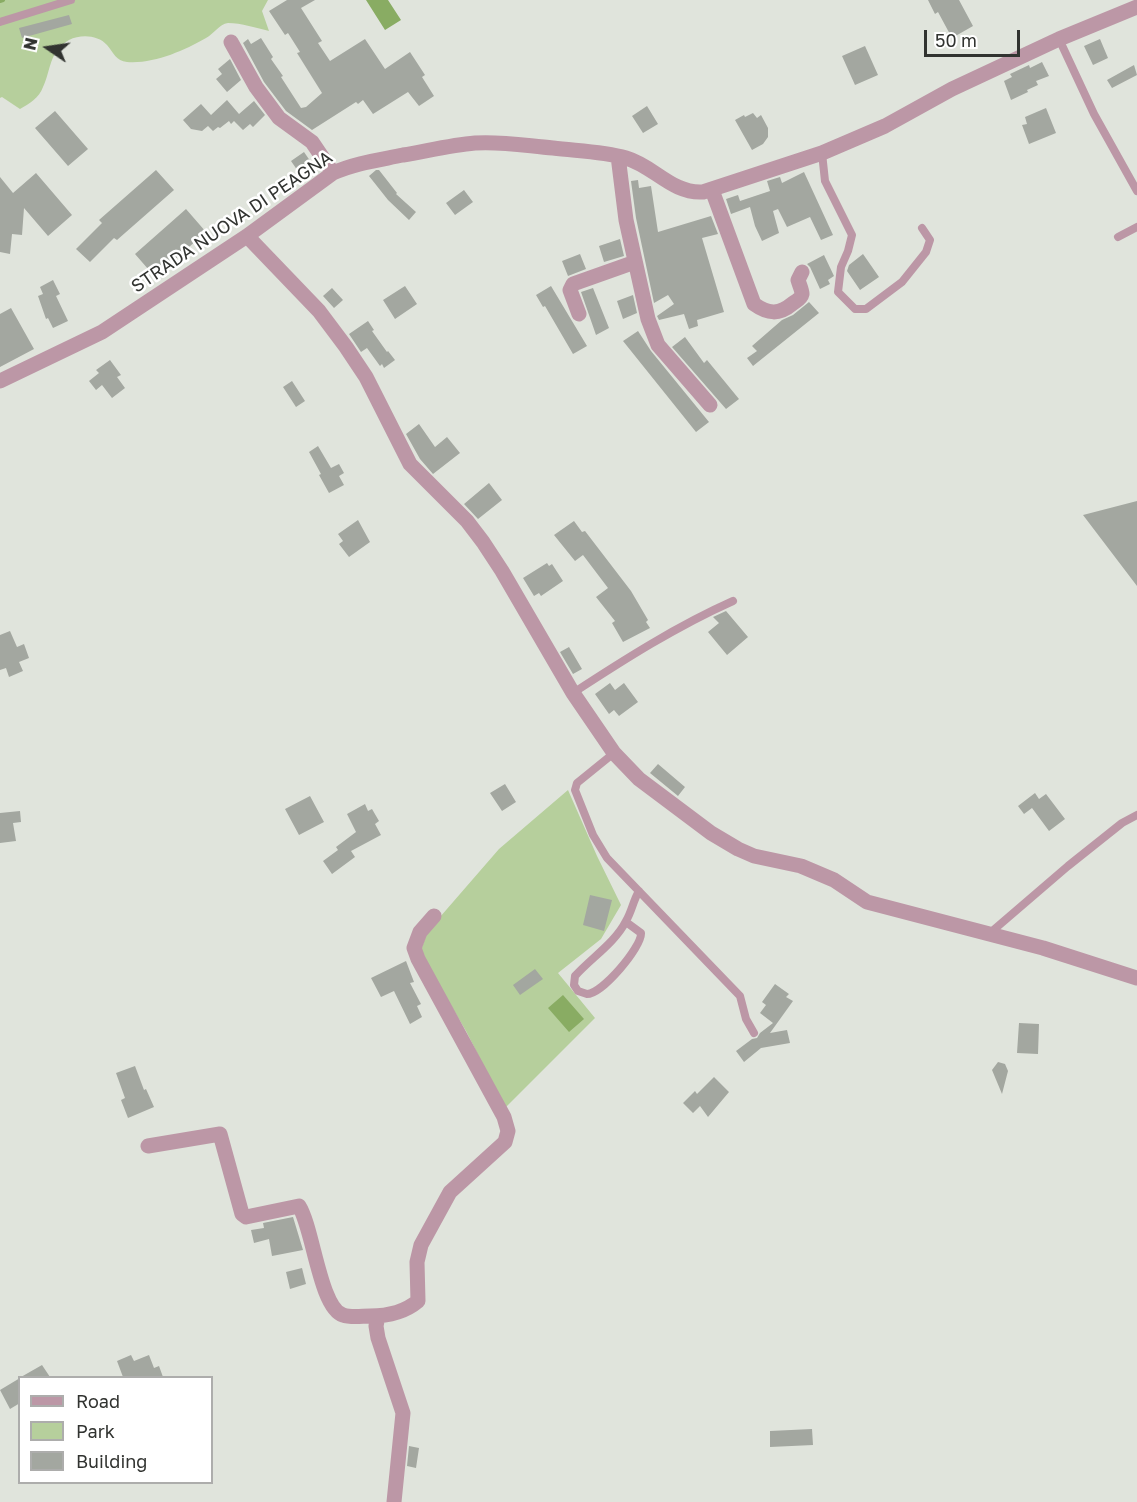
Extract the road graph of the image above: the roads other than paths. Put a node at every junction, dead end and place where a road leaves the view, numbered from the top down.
1 (71, 0) edge
2 (1137, 7) edge
3 (0, 22) edge
4 (1059, 39) junction
5 (231, 42) dead end
6 (822, 153) junction
7 (618, 156) junction
8 (333, 173) junction
9 (712, 189) junction
10 (1137, 191) edge
11 (1137, 227) edge
12 (922, 228) dead end
13 (247, 236) junction
14 (1118, 237) dead end
15 (634, 262) junction
16 (802, 272) dead end
17 (579, 314) dead end
18 (0, 381) edge
19 (710, 405) dead end
20 (734, 601) dead end
21 (573, 693) junction
22 (614, 753) junction
23 (1137, 816) edge
24 (639, 891) junction
25 (434, 916) dead end
26 (626, 922) junction
27 (989, 934) junction
28 (1137, 978) edge
29 (754, 1033) dead end
30 (148, 1146) dead end
31 (378, 1316) junction
32 (394, 1502) edge

1 - 3 lane
2 - 4 street, STRADA NUOVA DI PEAGNA
4 - 6 street, STRADA NUOVA DI PEAGNA
4 - 10 lane
5 - 8 street
6 - 9 street, STRADA NUOVA DI PEAGNA
6 - 12 lane
7 - 8 street, STRADA NUOVA DI PEAGNA
7 - 9 street, STRADA NUOVA DI PEAGNA
7 - 15 street
8 - 13 street, STRADA NUOVA DI PEAGNA
9 - 16 street
11 - 14 lane
13 - 18 street, STRADA NUOVA DI PEAGNA
13 - 21 street
15 - 17 street
15 - 19 street
20 - 21 lane
21 - 22 street
22 - 24 lane
22 - 27 street
23 - 27 lane
24 - 26 lane
24 - 29 lane
25 - 31 street
26 - 26 lane
27 - 28 street
30 - 31 street
31 - 32 street

